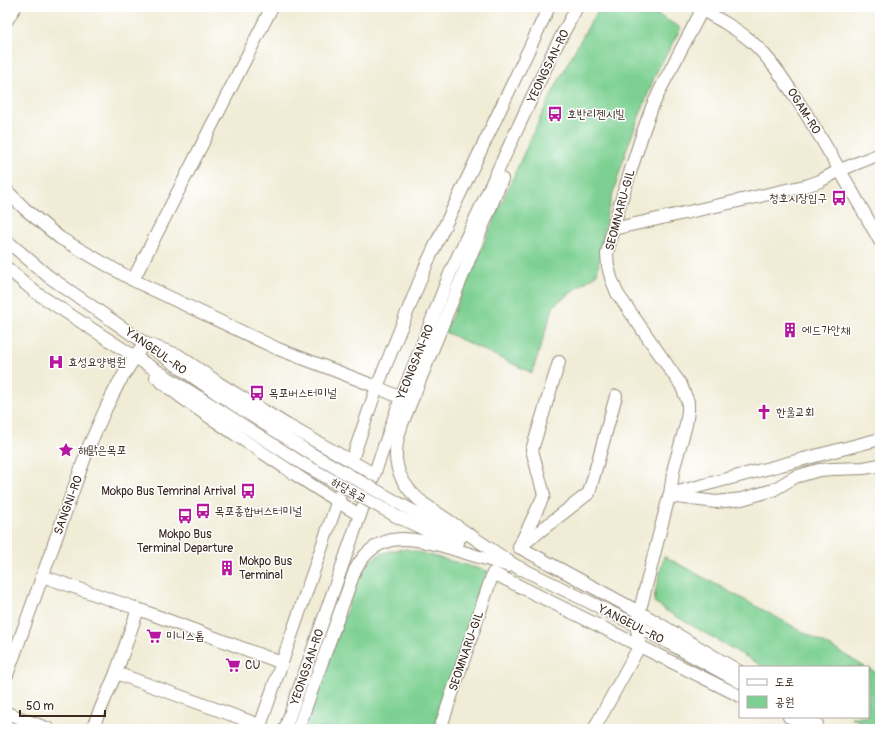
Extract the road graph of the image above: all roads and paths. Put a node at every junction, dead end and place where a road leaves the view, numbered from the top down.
1 (15, 7) edge
2 (272, 7) edge
3 (549, 7) edge
4 (577, 7) edge
5 (703, 8) edge
6 (7, 20) edge
7 (554, 50) junction
8 (880, 155) edge
9 (840, 170) junction
10 (7, 191) edge
11 (613, 229) junction
12 (7, 241) edge
13 (880, 241) edge
14 (7, 268) edge
15 (133, 280) junction
16 (144, 343) junction
17 (135, 357) junction
18 (559, 362) dead end
19 (376, 387) junction
20 (616, 396) dead end
21 (401, 398) junction
22 (880, 439) edge
23 (310, 453) joint
24 (351, 461) junction
25 (303, 464) joint
26 (880, 465) edge
27 (374, 474) junction
28 (669, 495) junction
29 (337, 502) junction
30 (398, 510) junction
31 (360, 516) junction
32 (519, 547) junction
33 (520, 569) junction
34 (42, 576) junction
35 (138, 609) junction
36 (639, 612) junction
37 (636, 625) junction
38 (640, 645) junction
39 (282, 662) junction
40 (739, 671) edge
41 (116, 673) junction
42 (7, 675) edge
43 (739, 681) edge
44 (739, 695) edge
45 (7, 713) edge
46 (792, 718) edge
47 (805, 718) edge
48 (259, 727) edge
49 (822, 727) edge
50 (48, 729) edge
51 (92, 729) edge
52 (285, 729) edge
53 (298, 729) edge
54 (440, 729) edge
55 (594, 729) edge

1 - 6 street
2 - 15 street
3 - 19 street, YEONGSAN-RO
4 - 7 street, YEONGSAN-RO
5 - 9 street, OGAM-RO
5 - 11 street, SEOMNARU-GIL
7 - 21 street, YEONGSAN-RO
7 - 33 street
8 - 9 street
9 - 11 street
9 - 13 street, OGAM-RO
10 - 15 street
11 - 28 street, SEOMNARU-GIL
12 - 16 street, YANGEUL-RO
14 - 17 street, YANGEUL-RO
15 - 19 street
16 - 17 street, SANGNI-RO
16 - 23 street, YANGEUL-RO
16 - 24 street
17 - 25 street, YANGEUL-RO
17 - 29 street
17 - 34 street, SANGNI-RO
18 - 32 street
19 - 21 street
19 - 24 street, YEONGSAN-RO
20 - 32 street
21 - 27 street, YEONGSAN-RO
22 - 28 street
23 - 30 street, 하당육교, bridge
24 - 27 street
24 - 29 street, YEONGSAN-RO
25 - 30 street, 하당육교, bridge
26 - 28 street
27 - 31 street, YEONGSAN-RO
28 - 36 street, SEOMNARU-GIL
29 - 31 street
29 - 39 street, YEONGSAN-RO
30 - 33 street, YANGEUL-RO
31 - 52 street, YEONGSAN-RO
32 - 36 street
33 - 37 street, YANGEUL-RO
33 - 53 street
34 - 35 street
34 - 42 street, SANGNI-RO
35 - 39 street
35 - 41 street
36 - 37 street, SEOMNARU-GIL
36 - 40 street
37 - 38 street
37 - 43 street, YANGEUL-RO
38 - 44 street
38 - 54 street, SEOMNARU-GIL
38 - 55 street
39 - 48 street, YEONGSAN-RO
41 - 48 street
41 - 51 street
45 - 50 street
46 - 49 street
47 - 49 street

